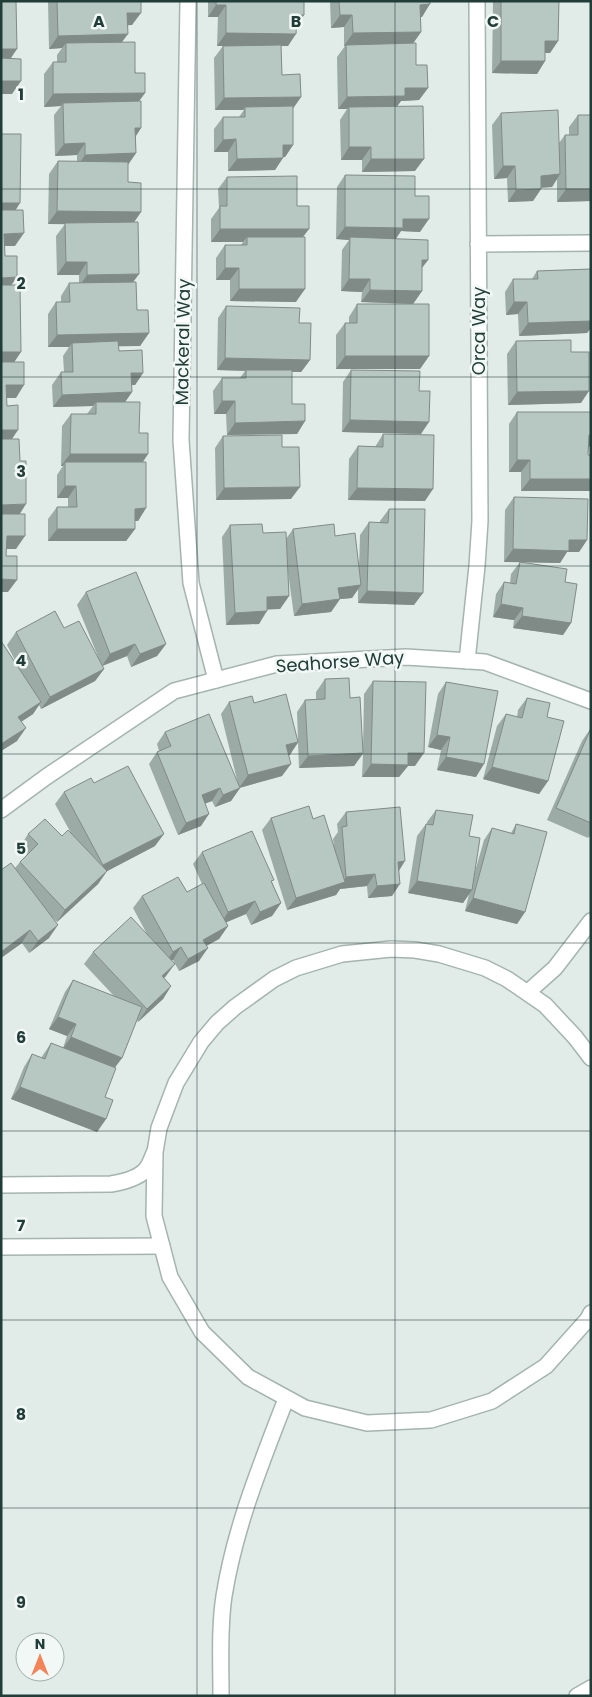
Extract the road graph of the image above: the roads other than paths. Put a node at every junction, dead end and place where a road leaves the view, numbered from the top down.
1 (188, 1) edge
2 (477, 1) edge
3 (591, 243) edge
4 (478, 244) junction
5 (467, 661) junction
6 (216, 680) junction
7 (591, 701) edge
8 (1, 810) edge
9 (591, 921) edge
10 (528, 992) junction
11 (591, 1058) edge
12 (154, 1152) junction
13 (1, 1185) edge
14 (162, 1246) junction
15 (1, 1247) edge
16 (591, 1313) edge
17 (286, 1399) junction
18 (591, 1688) edge
19 (221, 1696) edge
20 (577, 1696) edge

1 - 6 street, Mackeral Way
2 - 4 street, Orca Way
3 - 4 street
4 - 5 street, Orca Way
5 - 6 street, Seahorse Way
5 - 7 street, Seahorse Way
6 - 8 street, Seahorse Way
9 - 10 street
10 - 11 street
10 - 12 street
12 - 13 street
12 - 14 street
14 - 15 street
14 - 17 street
16 - 17 street
17 - 19 street
18 - 20 street

